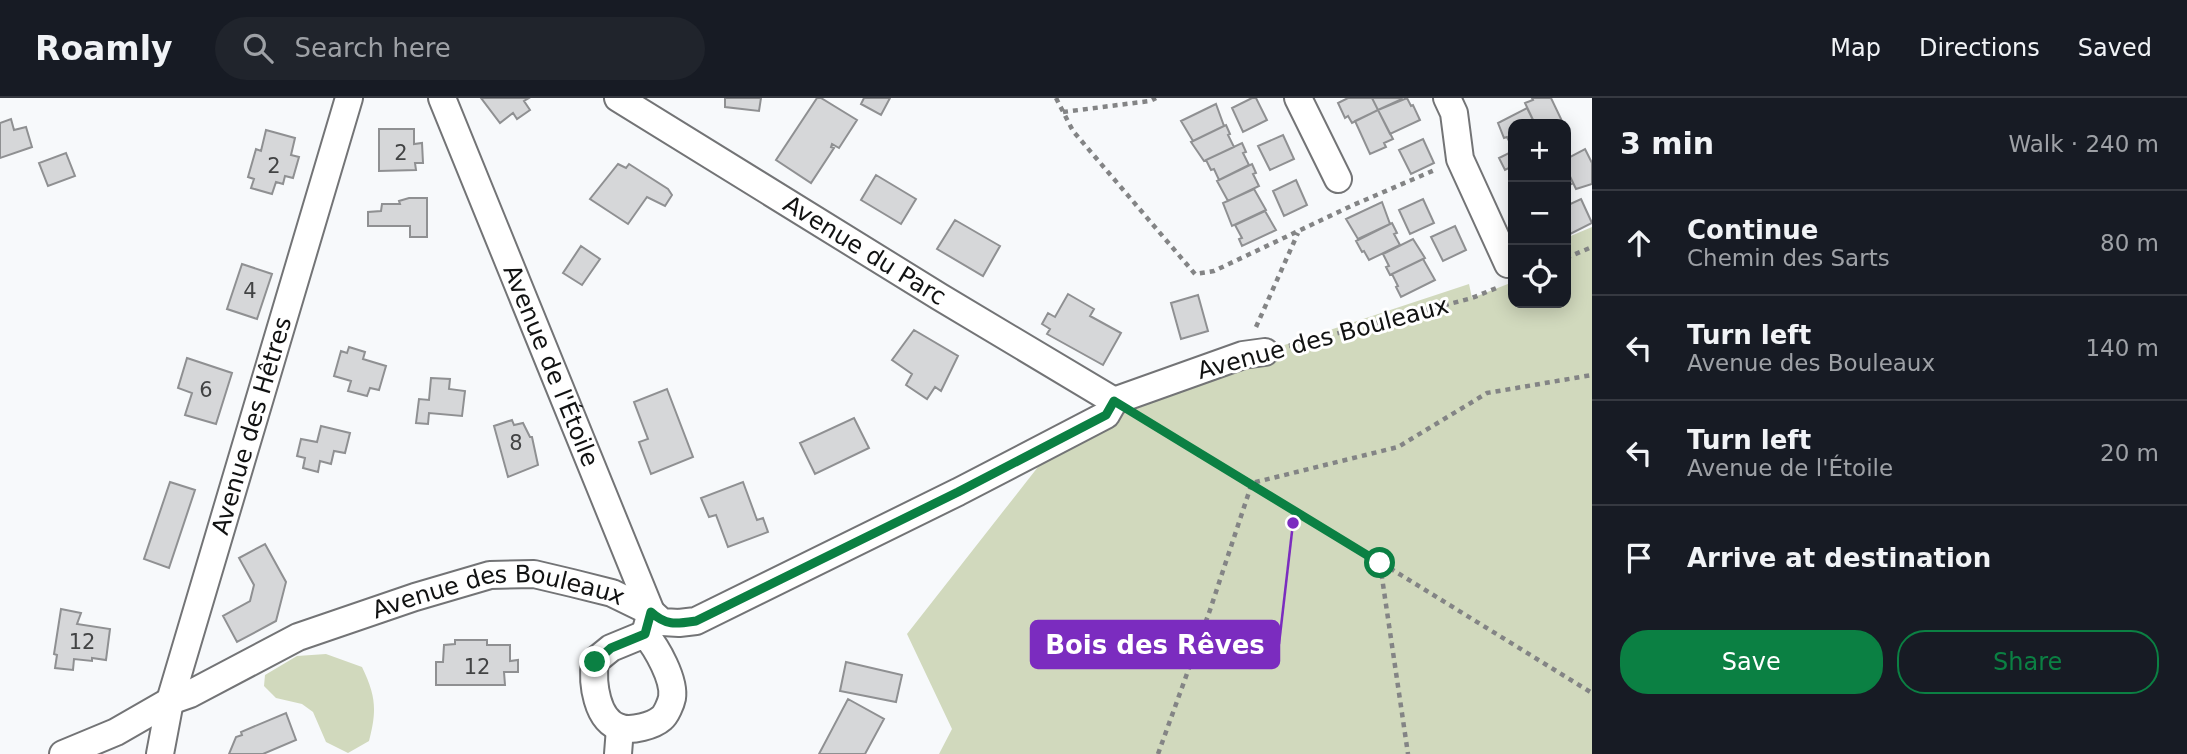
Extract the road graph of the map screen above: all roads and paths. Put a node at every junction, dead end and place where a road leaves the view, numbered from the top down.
1 (349, 98) edge
2 (442, 98) edge
3 (618, 98) edge
4 (1056, 98) edge
5 (1156, 98) edge
6 (1298, 98) edge
7 (1447, 98) edge
8 (1063, 112) junction
9 (1460, 159) junction
10 (1338, 179) dead end
11 (1298, 232) junction
12 (1592, 247) edge
13 (1571, 256) edge
14 (1505, 275) joint
15 (1254, 354) junction
16 (1592, 375) edge
17 (1114, 401) junction
18 (1252, 483) junction
19 (1380, 563) junction
20 (648, 623) junction
21 (1592, 693) edge
22 (170, 701) junction
23 (620, 728) junction
24 (63, 754) edge
25 (160, 754) edge
26 (618, 754) edge
27 (1158, 754) edge
28 (1408, 754) edge

1 - 22 street, Avenue des Hêtres
2 - 20 street, Avenue de l'Étoile
3 - 17 street, Avenue du Parc
4 - 8 path
5 - 8 path
6 - 10 street
7 - 9 street
8 - 11 path
9 - 11 path
9 - 14 street
11 - 15 path
12 - 13 path
14 - 15 path, Avenue des Bouleaux
15 - 17 street, Avenue des Bouleaux
16 - 18 path
17 - 18 path
17 - 20 street, Avenue des Bouleaux
18 - 19 path
18 - 27 path
19 - 21 path
19 - 28 path
20 - 22 street, Avenue des Bouleaux
20 - 23 street
20 - 23 street, Avenue de l'Étoile
22 - 24 street, Avenue des Bouleaux
22 - 25 street, Avenue des Hêtres
23 - 26 street

